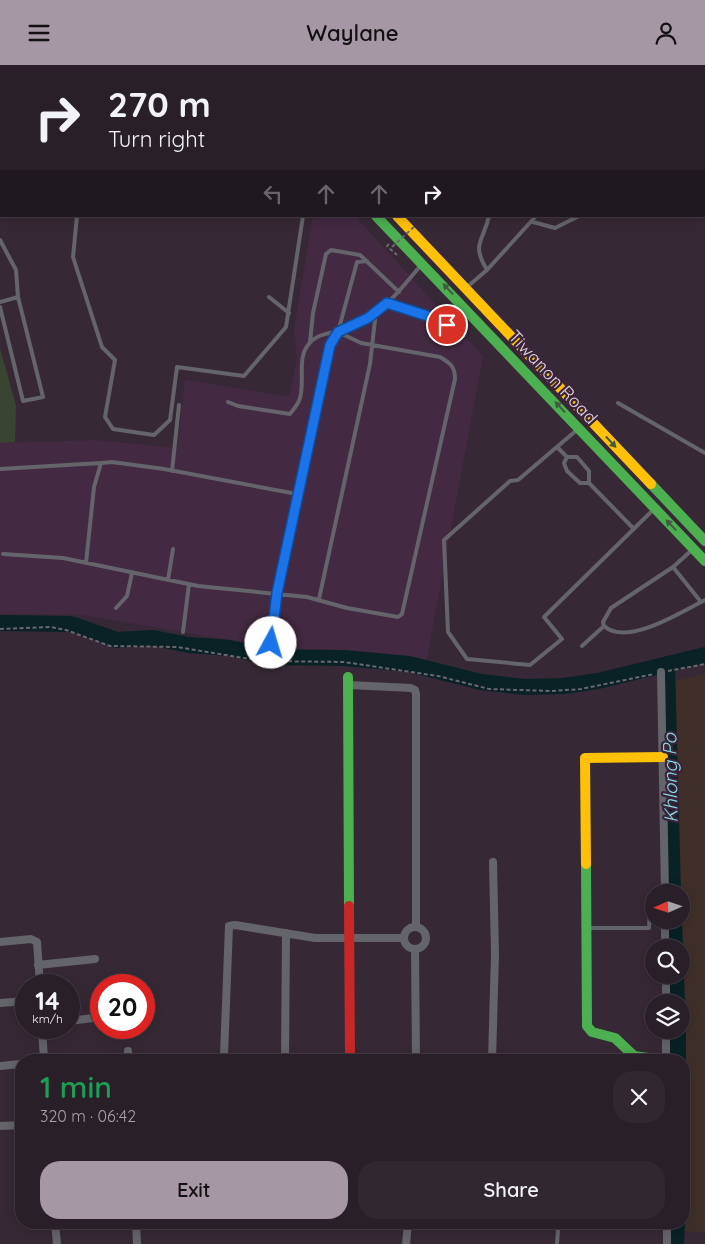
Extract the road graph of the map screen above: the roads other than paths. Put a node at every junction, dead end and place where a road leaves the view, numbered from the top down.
1 (77, 217) edge
2 (303, 217) edge
3 (377, 217) edge
4 (398, 217) edge
5 (489, 217) edge
6 (536, 217) edge
7 (577, 217) edge
8 (533, 222) junction
9 (0, 240) edge
10 (438, 260) junction
11 (367, 261) junction
12 (425, 266) junction
13 (487, 271) junction
14 (465, 288) junction
15 (399, 292) junction
16 (18, 297) junction
17 (269, 297) dead end
18 (0, 302) edge
19 (387, 303) junction
20 (0, 307) edge
21 (289, 313) junction
22 (373, 314) junction
23 (447, 325) dead end
24 (338, 332) junction
25 (310, 342) junction
26 (372, 346) junction
27 (228, 402) dead end
28 (618, 403) dead end
29 (179, 405) dead end
30 (579, 428) junction
31 (557, 447) junction
32 (705, 453) edge
33 (567, 457) junction
34 (101, 463) junction
35 (0, 469) edge
36 (172, 471) junction
37 (589, 483) junction
38 (298, 494) junction
39 (655, 508) junction
40 (634, 529) junction
41 (705, 541) edge
42 (694, 548) junction
43 (172, 549) dead end
44 (3, 553) dead end
45 (705, 561) edge
46 (86, 563) junction
47 (673, 567) junction
48 (132, 573) junction
49 (168, 580) junction
50 (189, 584) junction
51 (277, 593) junction
52 (320, 599) junction
53 (703, 601) edge
54 (116, 608) dead end
55 (604, 626) junction
56 (183, 632) dead end
57 (271, 643) dead end
58 (582, 646) dead end
59 (661, 672) road end
60 (349, 681) joint
61 (663, 757) junction
62 (493, 862) dead end
63 (665, 884) edge
64 (416, 926) junction
65 (586, 928) junction
66 (645, 928) edge
67 (286, 933) junction
68 (348, 938) junction
69 (404, 938) junction
70 (0, 942) edge
71 (415, 949) junction
72 (95, 959) dead end
73 (38, 965) junction
74 (39, 974) edge
75 (15, 1002) edge
76 (0, 1003) edge
77 (43, 1039) edge
78 (666, 1039) edge
79 (44, 1054) edge
80 (224, 1054) edge
81 (285, 1054) edge
82 (350, 1054) edge
83 (416, 1054) edge
84 (492, 1054) edge
85 (632, 1054) edge
86 (666, 1054) edge
87 (15, 1065) edge
88 (0, 1066) edge
89 (15, 1125) edge
90 (0, 1126) edge
91 (56, 1229) edge
92 (136, 1229) edge
93 (407, 1229) edge
94 (557, 1229) edge
95 (667, 1229) edge
96 (57, 1244) edge
97 (137, 1244) edge
98 (406, 1244) edge
99 (557, 1244) edge
100 (667, 1244) edge

1 - 21 lane
2 - 21 lane
3 - 12 main road, Tiwanon Road
4 - 10 main road, Tiwanon Road
5 - 13 lane
6 - 8 lane
7 - 8 lane
8 - 13 lane
9 - 16 lane
10 - 12 main road
10 - 14 main road, Tiwanon Road
11 - 15 lane
11 - 24 lane
11 - 25 lane
12 - 15 lane
30 -> 12 main road, Tiwanon Road
13 - 14 lane
14 -> 41 main road, Tiwanon Road
15 - 19 lane
16 - 18 lane
16 - 20 lane
17 - 21 lane
19 - 22 lane
19 - 23 lane
22 - 24 lane
22 - 26 lane
24 - 25 lane
24 - 26 lane
24 - 38 lane
25 - 27 lane
26 - 52 lane
26 - 52 lane
28 - 32 lane
29 - 36 lane
30 - 31 lane
30 - 39 main road, Tiwanon Road
31 - 33 lane
31 - 40 lane
33 - 37 lane
33 - 37 lane
34 - 35 lane
34 - 36 lane
34 - 46 lane
36 - 38 lane
37 - 40 lane
38 - 51 lane
39 - 40 lane
42 -> 39 main road, Tiwanon Road
42 - 45 main road, Tiwanon Road
42 - 47 lane
43 - 49 lane
44 - 46 lane
46 - 48 lane
47 - 53 lane
47 - 55 lane
48 - 49 lane
48 - 54 lane
49 - 50 lane
50 - 51 lane
50 - 56 lane
51 - 52 lane
51 - 57 lane
53 - 55 lane
55 - 58 lane
59 - 61 street
60 - 64 street
60 - 68 main road
61 - 63 street
61 - 65 main road
62 - 84 street
64 - 69 street
64 - 71 street
65 - 66 lane
65 - 85 main road
67 - 68 street
67 - 80 street
67 - 81 street
68 - 69 street
68 - 82 main road
69 - 71 street
70 - 73 street
71 - 83 street
72 - 73 street
73 - 74 street
75 - 76 street
77 - 79 street
78 - 86 street
87 - 88 street
89 - 90 street
91 - 96 street
92 - 97 street
93 - 98 street
94 - 99 lane
95 - 100 street

